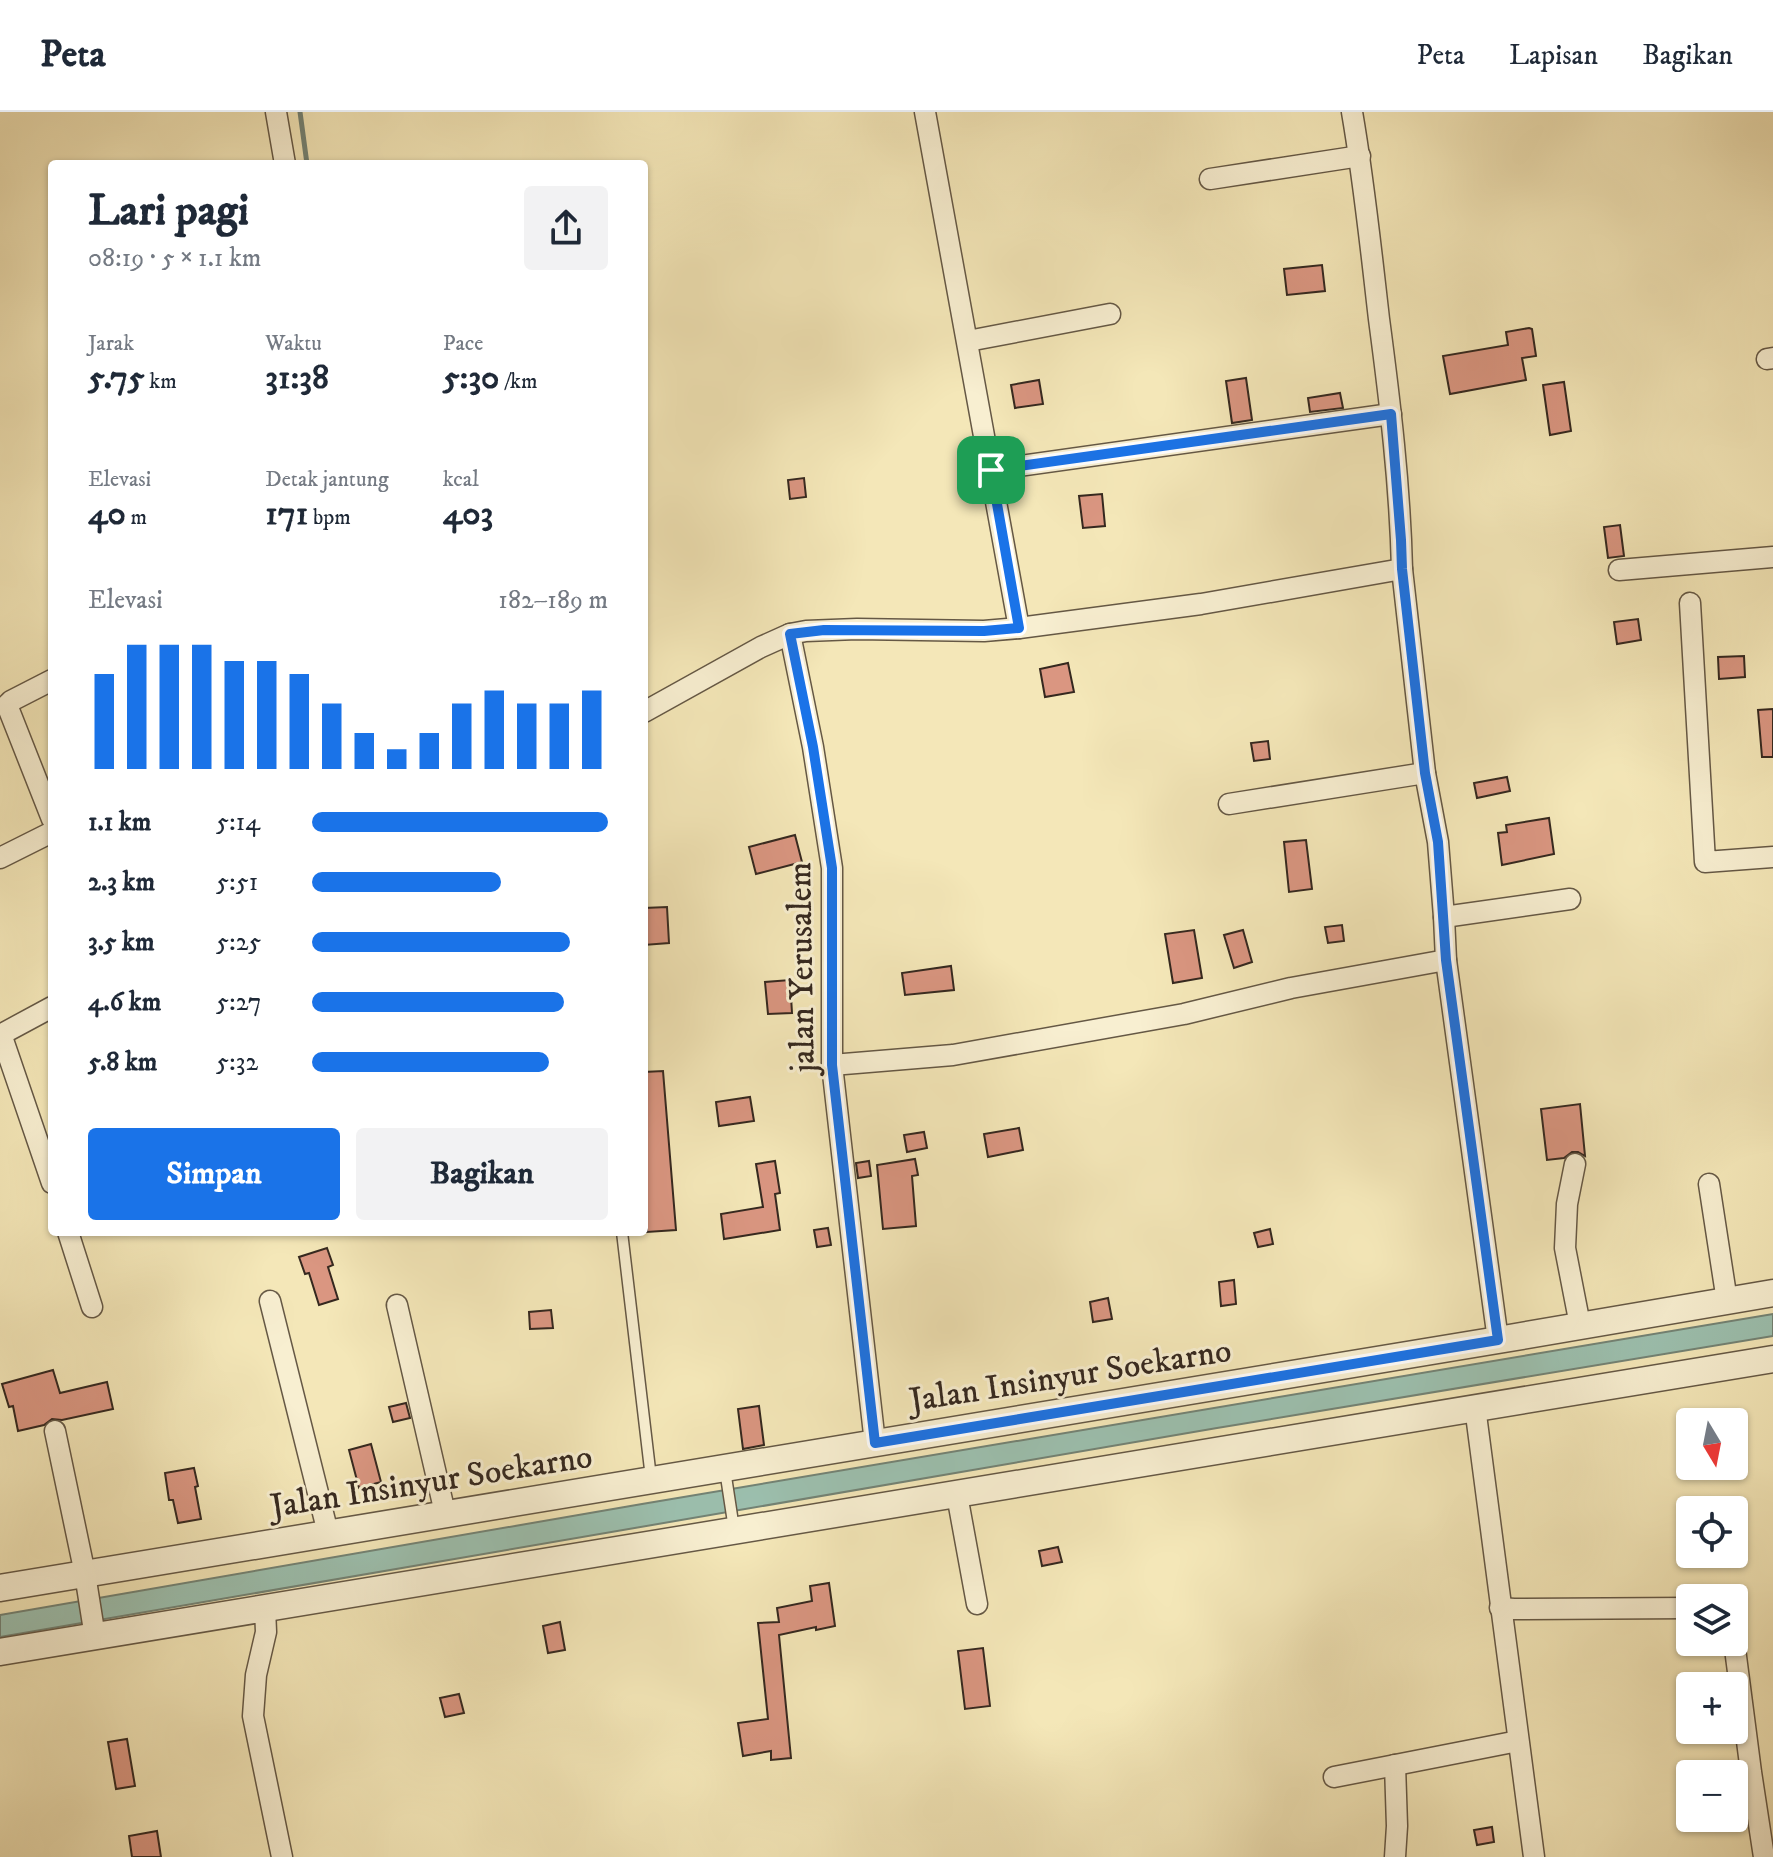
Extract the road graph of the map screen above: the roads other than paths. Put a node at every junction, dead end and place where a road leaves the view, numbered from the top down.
1 (276, 112) edge
2 (925, 112) edge
3 (1352, 112) edge
4 (1360, 156) junction
5 (284, 160) edge
6 (1210, 179) dead end
7 (1110, 314) dead end
8 (968, 341) junction
9 (1391, 414) junction
10 (991, 470) junction
11 (1773, 557) edge
12 (1402, 569) junction
13 (1619, 570) dead end
14 (1690, 603) dead end
15 (1019, 628) junction
16 (790, 634) junction
17 (48, 682) edge
18 (0, 695) edge
19 (648, 710) edge
20 (10, 716) junction
21 (1425, 773) junction
22 (1229, 804) dead end
23 (48, 809) edge
24 (48, 834) edge
25 (1773, 857) edge
26 (0, 858) edge
27 (1570, 899) dead end
28 (1444, 917) junction
29 (1446, 960) junction
30 (48, 1009) edge
31 (1, 1034) edge
32 (832, 1065) junction
33 (1575, 1164) dead end
34 (48, 1171) edge
35 (1709, 1184) dead end
36 (69, 1236) edge
37 (622, 1236) edge
38 (1773, 1293) edge
39 (270, 1301) dead end
40 (1727, 1301) junction
41 (397, 1305) dead end
42 (92, 1307) dead end
43 (1580, 1325) junction
44 (1498, 1340) junction
45 (1773, 1359) edge
46 (1475, 1407) junction
47 (55, 1431) dead end
48 (875, 1443) junction
49 (726, 1479) junction
50 (651, 1480) junction
51 (957, 1495) junction
52 (445, 1513) junction
53 (732, 1521) junction
54 (328, 1533) junction
55 (87, 1587) junction
56 (0, 1588) edge
57 (977, 1604) dead end
58 (265, 1608) junction
59 (1500, 1608) junction
60 (1676, 1608) edge
61 (94, 1629) junction
62 (0, 1652) edge
63 (1736, 1656) edge
64 (1518, 1741) junction
65 (1395, 1765) junction
66 (1334, 1777) dead end
67 (282, 1857) edge
68 (1395, 1857) edge
69 (1534, 1857) edge
70 (1764, 1857) edge

1 - 5 street
2 - 8 street
3 - 4 street
4 - 6 street
4 - 9 street
7 - 8 street
8 - 10 street
9 - 10 street
9 - 12 street
10 - 15 street
11 - 13 street
12 - 15 street
12 - 21 street
14 - 25 street
15 - 16 street
16 - 19 street
16 - 32 street, jalan Yerusalem
17 - 20 street
18 - 20 street
20 - 23 street
21 - 22 street
21 - 28 street
24 - 26 street
27 - 28 street
28 - 29 street
29 - 32 street
29 - 44 street
30 - 31 street
31 - 34 street
32 - 48 street, jalan Yerusalem
33 - 43 street
35 - 40 street
36 - 42 street
37 - 50 lane
38 - 40 street, Jalan Insinyur Soekarno
39 - 54 street
40 - 43 street, Jalan Insinyur Soekarno
41 - 52 street
43 - 44 street, Jalan Insinyur Soekarno
44 - 48 street, Jalan Insinyur Soekarno
45 - 46 street
46 - 51 street
46 - 59 street
47 - 55 street
48 - 49 street, Jalan Insinyur Soekarno
49 - 50 street, Jalan Insinyur Soekarno
49 - 53 lane
50 - 52 street, Jalan Insinyur Soekarno
51 - 53 street
51 - 57 street
52 - 54 street, Jalan Insinyur Soekarno
53 - 58 street
54 - 55 street, Jalan Insinyur Soekarno
55 - 56 street, Jalan Insinyur Soekarno
55 - 61 street
58 - 61 street
58 - 67 street
59 - 60 street
59 - 64 street
61 - 62 street
63 - 70 street
64 - 65 street
64 - 69 street
65 - 66 street
65 - 68 street

